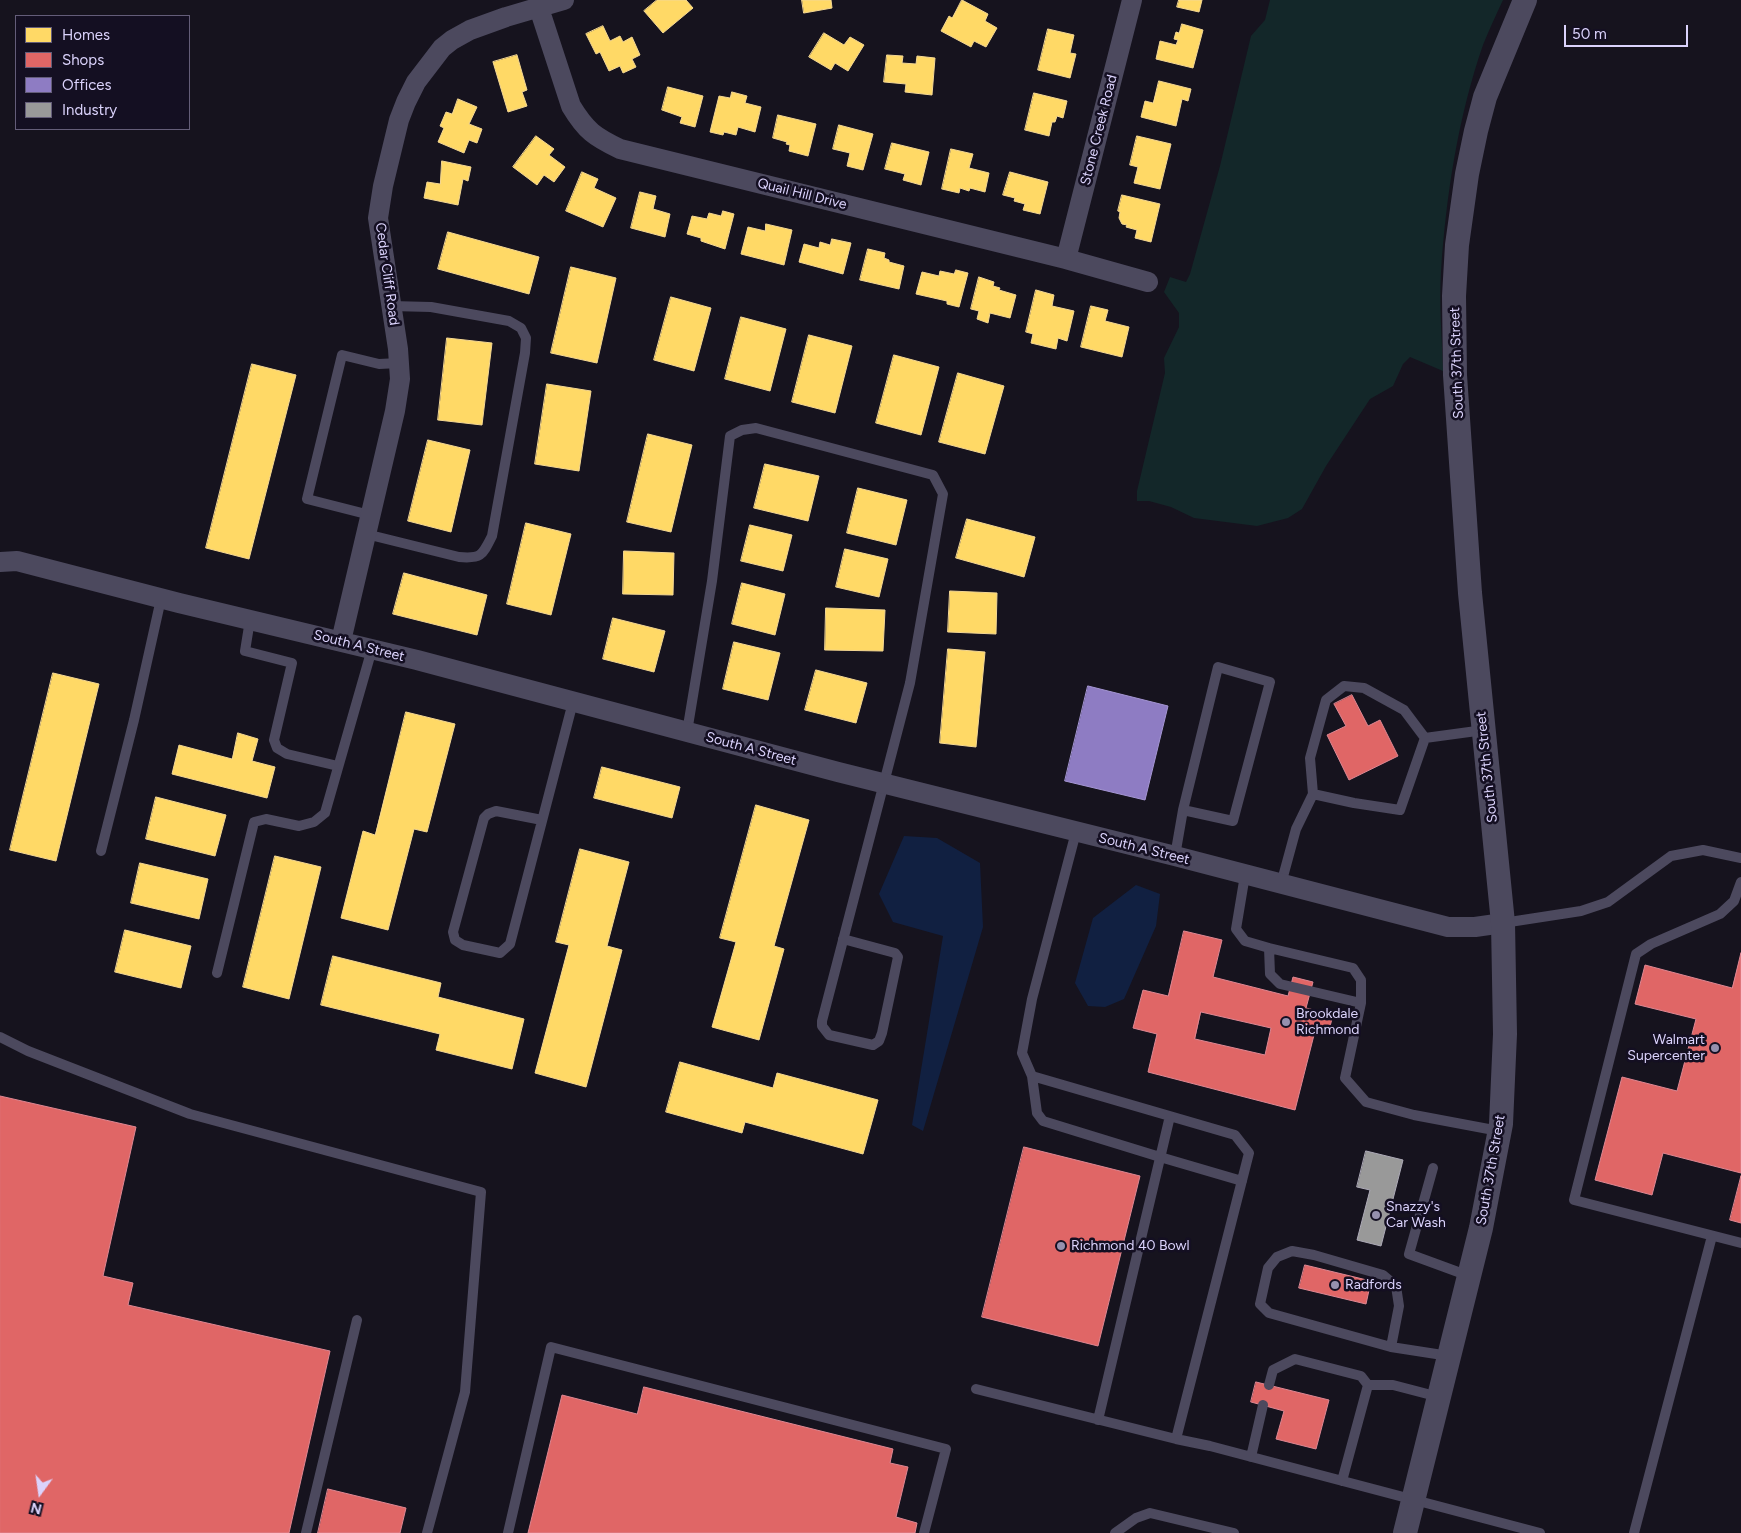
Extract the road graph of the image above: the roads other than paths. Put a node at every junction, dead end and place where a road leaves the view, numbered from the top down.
1 (564, 0) edge
2 (1132, 0) edge
3 (1525, 0) edge
4 (539, 8) junction
5 (1066, 259) junction
6 (1148, 282) dead end
7 (392, 306) junction
8 (399, 363) junction
9 (368, 524) junction
10 (0, 562) edge
11 (161, 599) junction
12 (250, 620) junction
13 (341, 641) junction
14 (372, 649) junction
15 (572, 702) junction
16 (1484, 730) junction
17 (687, 732) junction
18 (1425, 738) junction
19 (338, 766) junction
20 (884, 783) junction
21 (1313, 794) junction
22 (1183, 810) junction
23 (542, 820) junction
24 (1076, 832) junction
25 (101, 851) dead end
26 (1174, 856) junction
27 (1741, 858) edge
28 (1245, 875) junction
29 (1741, 882) edge
30 (1281, 884) junction
31 (1503, 923) junction
32 (843, 939) junction
33 (1269, 948) junction
34 (217, 973) dead end
35 (1362, 1003) junction
36 (0, 1037) edge
37 (1032, 1076) junction
38 (1170, 1116) junction
39 (1499, 1131) junction
40 (1160, 1157) junction
41 (1433, 1168) dead end
42 (1242, 1181) junction
43 (1712, 1236) junction
44 (1741, 1244) edge
45 (1469, 1276) junction
46 (357, 1320) dead end
47 (1391, 1346) junction
48 (1449, 1356) junction
49 (1269, 1385) dead end
50 (1368, 1385) junction
51 (976, 1389) dead end
52 (1439, 1396) junction
53 (1263, 1405) dead end
54 (1098, 1420) junction
55 (1176, 1439) junction
56 (1251, 1457) junction
57 (1342, 1481) junction
58 (1413, 1501) junction
59 (306, 1533) edge
60 (427, 1533) edge
61 (508, 1533) edge
62 (924, 1533) edge
63 (1115, 1533) edge
64 (1234, 1533) edge
65 (1405, 1533) edge
66 (1540, 1533) edge
67 (1634, 1533) edge

1 - 4 street, Cedar Cliff Road
2 - 5 street, Stone Creek Road
3 - 16 street, South 37th Street
4 - 5 street, Quail Hill Drive
4 - 7 street, Cedar Cliff Road
5 - 6 street, Quail Hill Drive
7 - 8 street, Cedar Cliff Road
7 - 9 lane
8 - 9 street, Cedar Cliff Road
8 - 9 lane
9 - 13 street, Cedar Cliff Road
10 - 11 street, South A Street
11 - 12 street, South A Street
11 - 25 lane
12 - 13 street, South A Street
12 - 19 lane
13 - 14 street, South A Street
14 - 15 street, South A Street
14 - 19 lane
15 - 17 street, South A Street
15 - 23 lane
16 - 18 lane
16 - 31 street, South 37th Street
17 - 20 street, South A Street
17 - 20 lane
18 - 21 lane
18 - 21 lane
19 - 34 lane
20 - 24 street, South A Street
20 - 32 lane
21 - 30 lane
22 - 22 lane
22 - 26 lane
23 - 23 lane
24 - 26 street, South A Street
24 - 37 lane
26 - 28 street, South A Street
27 - 31 lane
28 - 30 street, South A Street
28 - 33 lane
29 - 43 lane
30 - 31 street, South A Street
31 - 39 street, South 37th Street
32 - 32 lane
33 - 35 lane
33 - 35 lane
35 - 39 lane
36 - 60 lane
37 - 38 lane
37 - 40 lane
38 - 40 lane
38 - 42 lane
39 - 45 street, South 37th Street
40 - 42 lane
40 - 54 lane
41 - 45 lane
42 - 55 lane
43 - 44 lane
43 - 67 lane
45 - 48 street, South 37th Street
46 - 59 lane
47 - 47 lane
47 - 48 lane
48 - 52 street, South 37th Street
49 - 50 lane
50 - 52 lane
50 - 57 lane
51 - 54 lane
52 - 58 street, South 37th Street
53 - 56 lane
54 - 55 lane
55 - 56 lane
56 - 57 lane
57 - 58 lane
58 - 65 street, South 37th Street
58 - 66 lane
61 - 62 lane
63 - 64 lane

